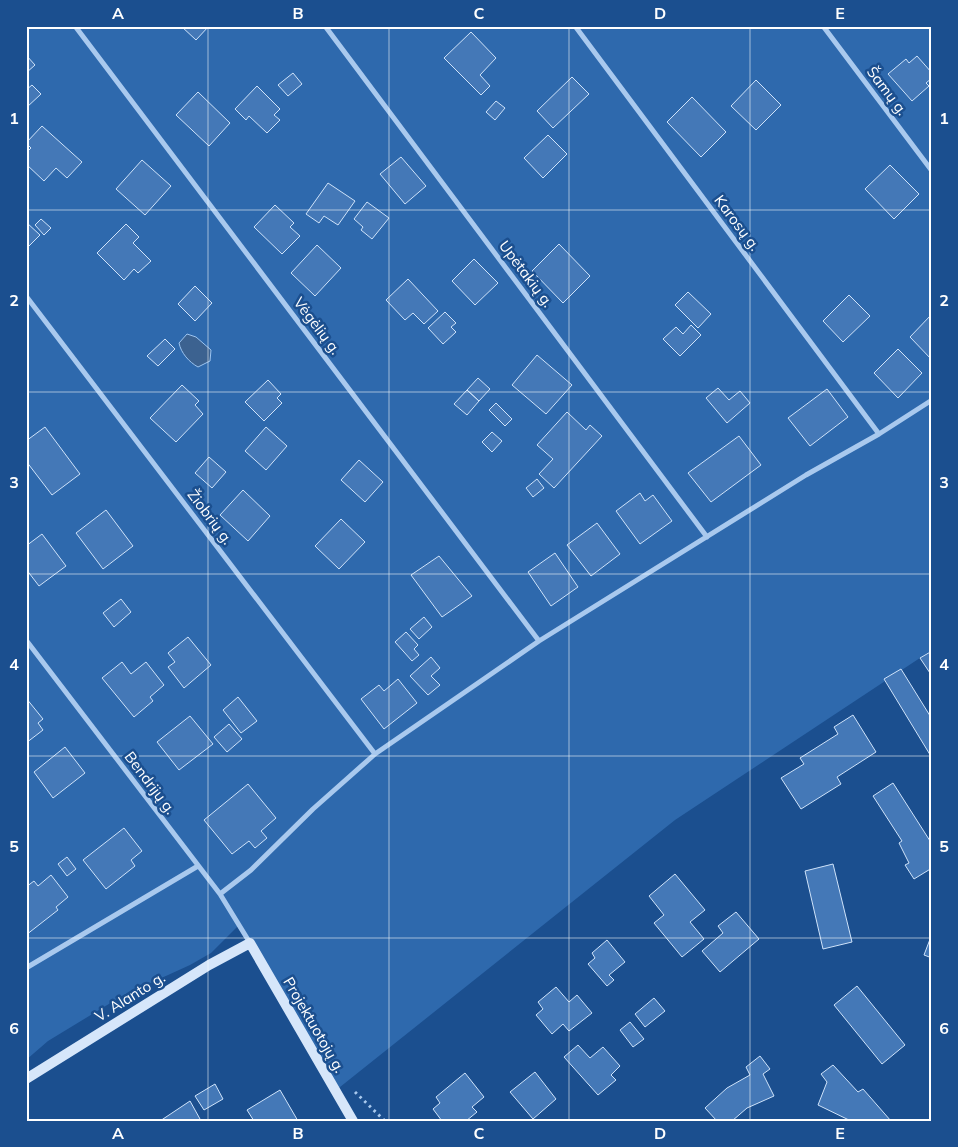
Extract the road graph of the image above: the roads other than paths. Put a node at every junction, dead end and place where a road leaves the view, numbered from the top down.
1 (75, 26) edge
2 (325, 26) edge
3 (575, 26) edge
4 (823, 26) edge
5 (932, 171) edge
6 (26, 296) edge
7 (932, 400) edge
8 (879, 434) junction
9 (707, 537) junction
10 (26, 640) edge
11 (539, 641) junction
12 (375, 754) junction
13 (198, 866) junction
14 (220, 894) junction
15 (250, 943) junction
16 (26, 968) edge
17 (26, 1079) edge
18 (353, 1121) edge

1 - 11 street, Vėgėlių g.
2 - 9 street, Upėtakių g.
3 - 8 street, Karosų g.
4 - 5 street, Šamų g.
6 - 12 street, Žiobrių g.
7 - 8 street
8 - 9 street
9 - 11 street
10 - 13 street, Bendrijų g.
11 - 12 street
12 - 14 street
13 - 14 street, Bendrijų g.
13 - 16 street
14 - 15 street, Bendrijų g.
15 - 17 main road, V. Alanto g.
15 - 18 main road, Projektuotojų g.

